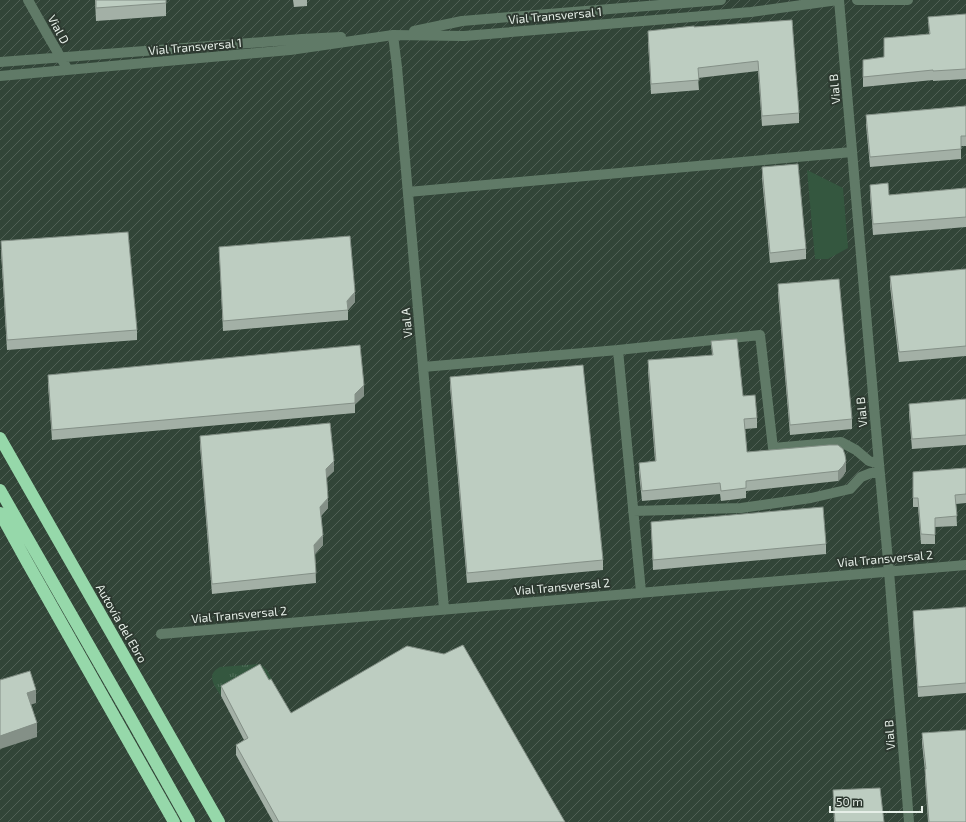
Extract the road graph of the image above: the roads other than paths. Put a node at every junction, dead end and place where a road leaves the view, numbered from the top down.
1 (28, 0) edge
2 (721, 0) edge
3 (839, 0) edge
4 (857, 0) edge
5 (908, 0) edge
6 (393, 35) junction
7 (60, 56) junction
8 (0, 62) edge
9 (68, 70) junction
10 (0, 76) edge
11 (852, 152) junction
12 (408, 192) junction
13 (618, 350) junction
14 (423, 368) junction
15 (0, 438) edge
16 (879, 468) junction
17 (0, 490) edge
18 (633, 511) junction
19 (0, 513) edge
20 (966, 565) edge
21 (889, 571) junction
22 (641, 592) junction
23 (444, 609) junction
24 (161, 634) dead end
25 (174, 822) edge
26 (189, 822) edge
27 (219, 822) edge
28 (909, 822) edge

1 - 7 street, Vial D
2 - 6 street, Vial Transversal 1
3 - 6 street, Vial Transversal 1
3 - 11 street, Vial B
4 - 5 street
6 - 7 street, Vial Transversal 1
6 - 9 street, Vial Transversal 1
6 - 12 street, Vial A
7 - 8 street, Vial Transversal 1
7 - 9 street, Vial D
9 - 10 street, Vial Transversal 1
11 - 12 street
11 - 16 street, Vial B
12 - 14 street, Vial A
13 - 14 street
13 - 16 street
13 - 18 street
14 - 23 street, Vial A
15 - 27 highway, Autovía del Ebro
16 - 18 street
16 - 21 street, Vial B
17 - 26 highway
18 - 22 street
19 - 25 highway
20 - 21 street, Vial Transversal 2
21 - 22 street, Vial Transversal 2
21 - 28 street, Vial B
22 - 23 street, Vial Transversal 2
23 - 24 street, Vial Transversal 2

